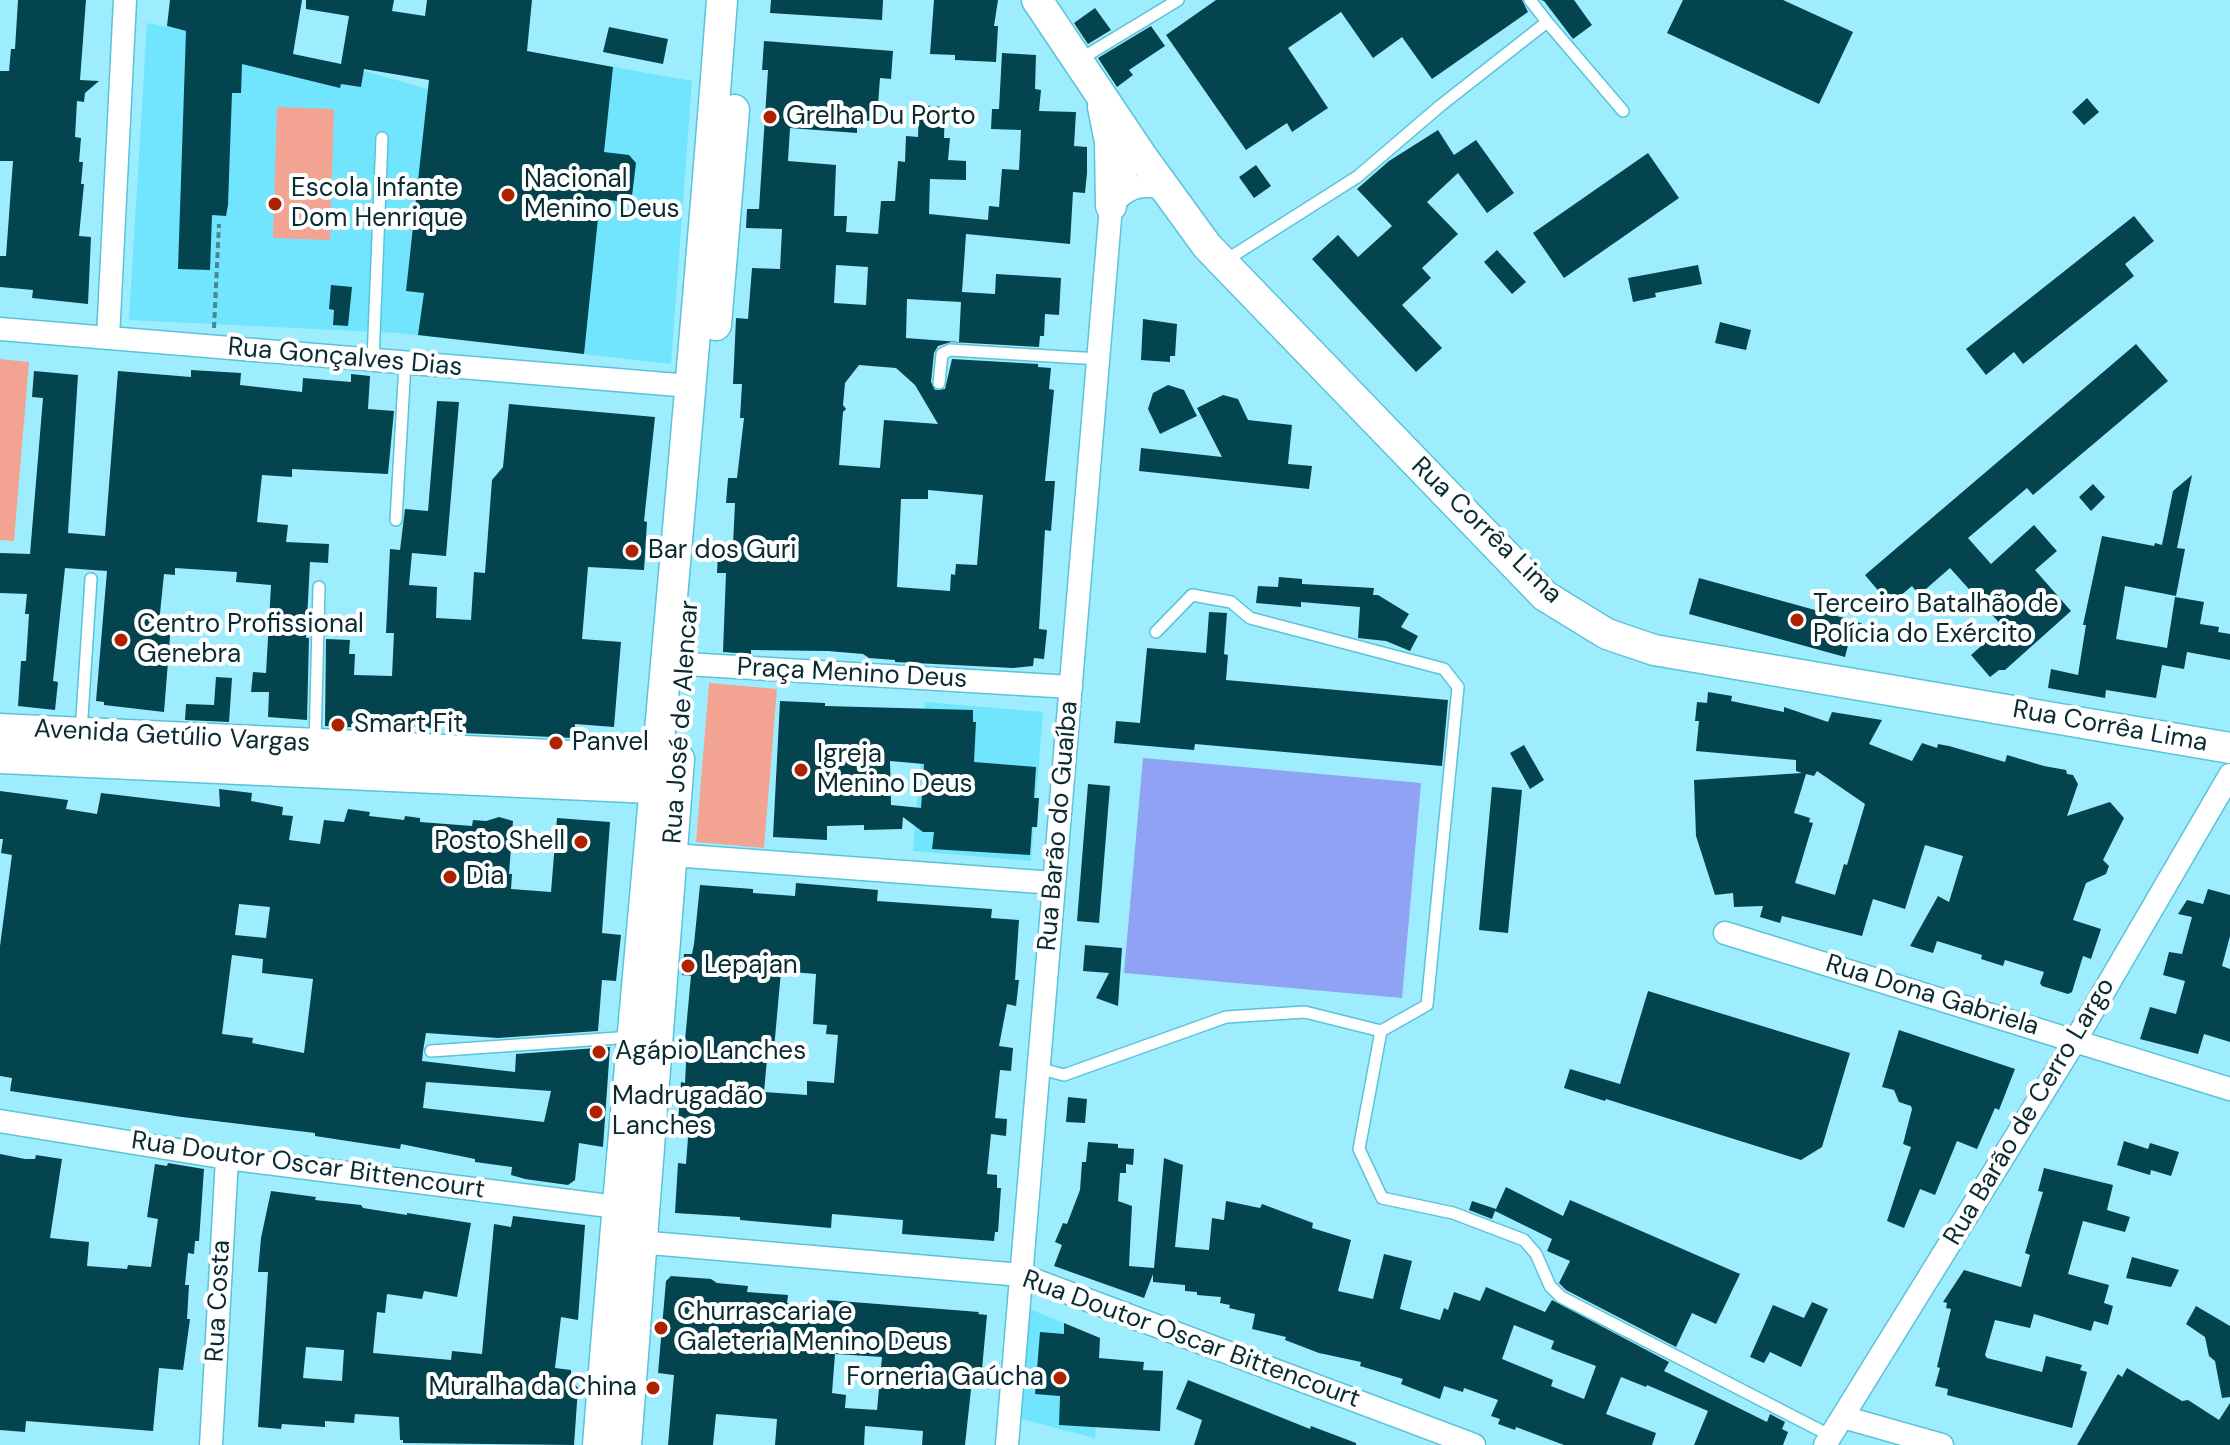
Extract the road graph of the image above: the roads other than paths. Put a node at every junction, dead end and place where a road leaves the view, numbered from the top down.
1 (125, 0) edge
2 (722, 0) edge
3 (743, 0) edge
4 (1037, 0) edge
5 (1178, 0) edge
6 (1530, 0) edge
7 (1547, 22) junction
8 (1085, 72) junction
9 (715, 95) junction
10 (1623, 111) dead end
11 (382, 138) dead end
12 (1143, 158) junction
13 (730, 166) junction
14 (1165, 188) junction
15 (1111, 206) junction
16 (1223, 262) junction
17 (0, 329) edge
18 (108, 338) junction
19 (714, 348) junction
20 (1099, 359) junction
21 (373, 360) junction
22 (405, 363) junction
23 (939, 383) dead end
24 (690, 386) junction
25 (707, 435) junction
26 (396, 520) dead end
27 (91, 579) dead end
28 (319, 587) dead end
29 (670, 613) junction
30 (1156, 632) dead end
31 (686, 664) junction
32 (1071, 687) junction
33 (0, 729) edge
34 (81, 733) junction
35 (315, 744) junction
36 (2230, 748) edge
37 (0, 758) edge
38 (668, 775) junction
39 (2230, 775) edge
40 (672, 855) junction
41 (1054, 883) junction
42 (1725, 933) dead end
43 (1381, 1031) junction
44 (633, 1037) junction
45 (2075, 1041) junction
46 (431, 1051) dead end
47 (1038, 1068) junction
48 (2230, 1089) edge
49 (0, 1121) edge
50 (227, 1158) junction
51 (617, 1207) junction
52 (628, 1241) junction
53 (1021, 1275) junction
54 (1833, 1433) edge
55 (211, 1445) edge
56 (598, 1445) edge
57 (626, 1445) edge
58 (1007, 1445) edge
59 (1474, 1445) edge
60 (1942, 1445) edge

1 - 18 street
2 - 9 main road, Rua José de Alencar
3 - 13 main road, Rua José de Alencar
4 - 8 main road, Rua Corrêa Lima
5 - 8 lane
6 - 7 lane
7 - 10 lane
7 - 16 lane
8 - 12 main road, Rua Corrêa Lima
8 - 15 main road
9 - 13 main road
9 - 24 main road, Rua José de Alencar
11 - 21 lane
12 - 14 main road, Rua Corrêa Lima
12 - 15 street, Rua Barão do Guaíba
13 - 19 main road, Rua José de Alencar
14 - 15 street
14 - 16 main road, Rua Corrêa Lima
15 - 20 street, Rua Barão do Guaíba
16 - 36 main road, Rua Corrêa Lima
17 - 18 street, Rua Gonçalves Dias
18 - 21 street, Rua Gonçalves Dias
19 - 24 main road
19 - 25 main road, Rua José de Alencar
20 - 23 lane
20 - 32 street, Rua Barão do Guaíba
21 - 22 street, Rua Gonçalves Dias
22 - 24 street, Rua Gonçalves Dias
22 - 26 lane
24 - 25 main road
24 - 29 main road, Rua José de Alencar
25 - 31 main road, Rua José de Alencar
27 - 34 lane
28 - 35 lane
29 - 31 street
29 - 38 main road, Rua José de Alencar
30 - 43 lane
31 - 32 street, Praça Menino Deus
31 - 38 main road, Rua José de Alencar
32 - 41 street, Rua Barão do Guaíba
33 - 34 main road, Avenida Getúlio Vargas
34 - 35 main road, Avenida Getúlio Vargas
35 - 38 main road, Avenida Getúlio Vargas
37 - 38 main road, Avenida Getúlio Vargas
38 - 40 main road, Rua José de Alencar
38 - 44 main road, Rua José de Alencar
39 - 45 street, Rua Barão de Cerro Largo
40 - 41 street
40 - 52 main road, Rua José de Alencar
41 - 47 street, Rua Barão do Guaíba
42 - 45 street, Rua Dona Gabriela
43 - 47 lane
43 - 54 lane
44 - 46 lane
44 - 51 main road, Rua José de Alencar
45 - 48 street, Rua Dona Gabriela
45 - 54 street, Rua Barão de Cerro Largo
47 - 53 street, Rua Barão do Guaíba
49 - 50 street, Rua Doutor Oscar Bittencourt
50 - 51 street, Rua Doutor Oscar Bittencourt
50 - 55 street, Rua Costa
51 - 52 main road, Rua José de Alencar
52 - 53 street, Rua Doutor Oscar Bittencourt
52 - 56 main road, Rua José de Alencar
52 - 57 main road, Rua José de Alencar
53 - 58 street, Rua Barão do Guaíba
53 - 59 street, Rua Doutor Oscar Bittencourt
54 - 60 street

